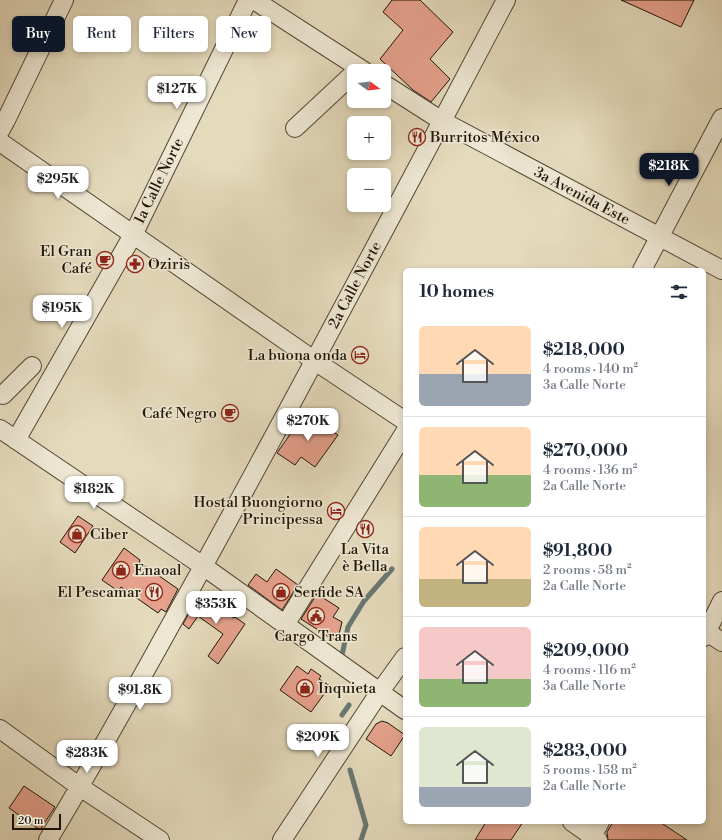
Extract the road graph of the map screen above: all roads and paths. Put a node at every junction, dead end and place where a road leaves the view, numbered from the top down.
1 (64, 0) edge
2 (248, 0) edge
3 (254, 0) edge
4 (506, 0) edge
5 (348, 64) edge
6 (347, 81) edge
7 (391, 88) edge
8 (722, 118) edge
9 (442, 121) junction
10 (295, 128) dead end
11 (0, 131) edge
12 (0, 142) edge
13 (134, 234) junction
14 (659, 238) junction
15 (643, 268) edge
16 (722, 270) edge
17 (315, 361) junction
18 (32, 366) dead end
19 (1, 395) edge
20 (403, 420) edge
21 (0, 429) edge
22 (403, 435) edge
23 (16, 440) junction
24 (203, 566) junction
25 (722, 601) edge
26 (285, 625) junction
27 (706, 631) edge
28 (706, 634) edge
29 (722, 642) edge
30 (403, 660) edge
31 (379, 693) junction
32 (403, 709) edge
33 (0, 729) edge
34 (80, 787) junction
35 (576, 824) edge
36 (595, 834) edge
37 (48, 840) edge
38 (160, 840) edge
39 (282, 840) edge

1 - 11 street
2 - 13 street, 1a Calle Norte
3 - 5 street
4 - 9 street, 2a Calle Norte
6 - 10 street
7 - 9 street, 3a Avenida Este
8 - 14 street
9 - 14 street, 3a Avenida Este
9 - 17 street, 2a Calle Norte
12 - 13 street
13 - 17 street
13 - 23 street, 1a Calle Norte
14 - 15 street
14 - 16 street, 3a Avenida Este
17 - 20 street
17 - 24 street, 2a Calle Norte
18 - 19 street
21 - 23 street
22 - 26 street
23 - 24 street
24 - 26 street
24 - 34 street, 2a Calle Norte
25 - 27 street
26 - 31 street
28 - 29 street
30 - 31 street
31 - 32 street
31 - 39 street
33 - 34 street
34 - 37 street, 2a Calle Norte
34 - 38 street
35 - 36 street

